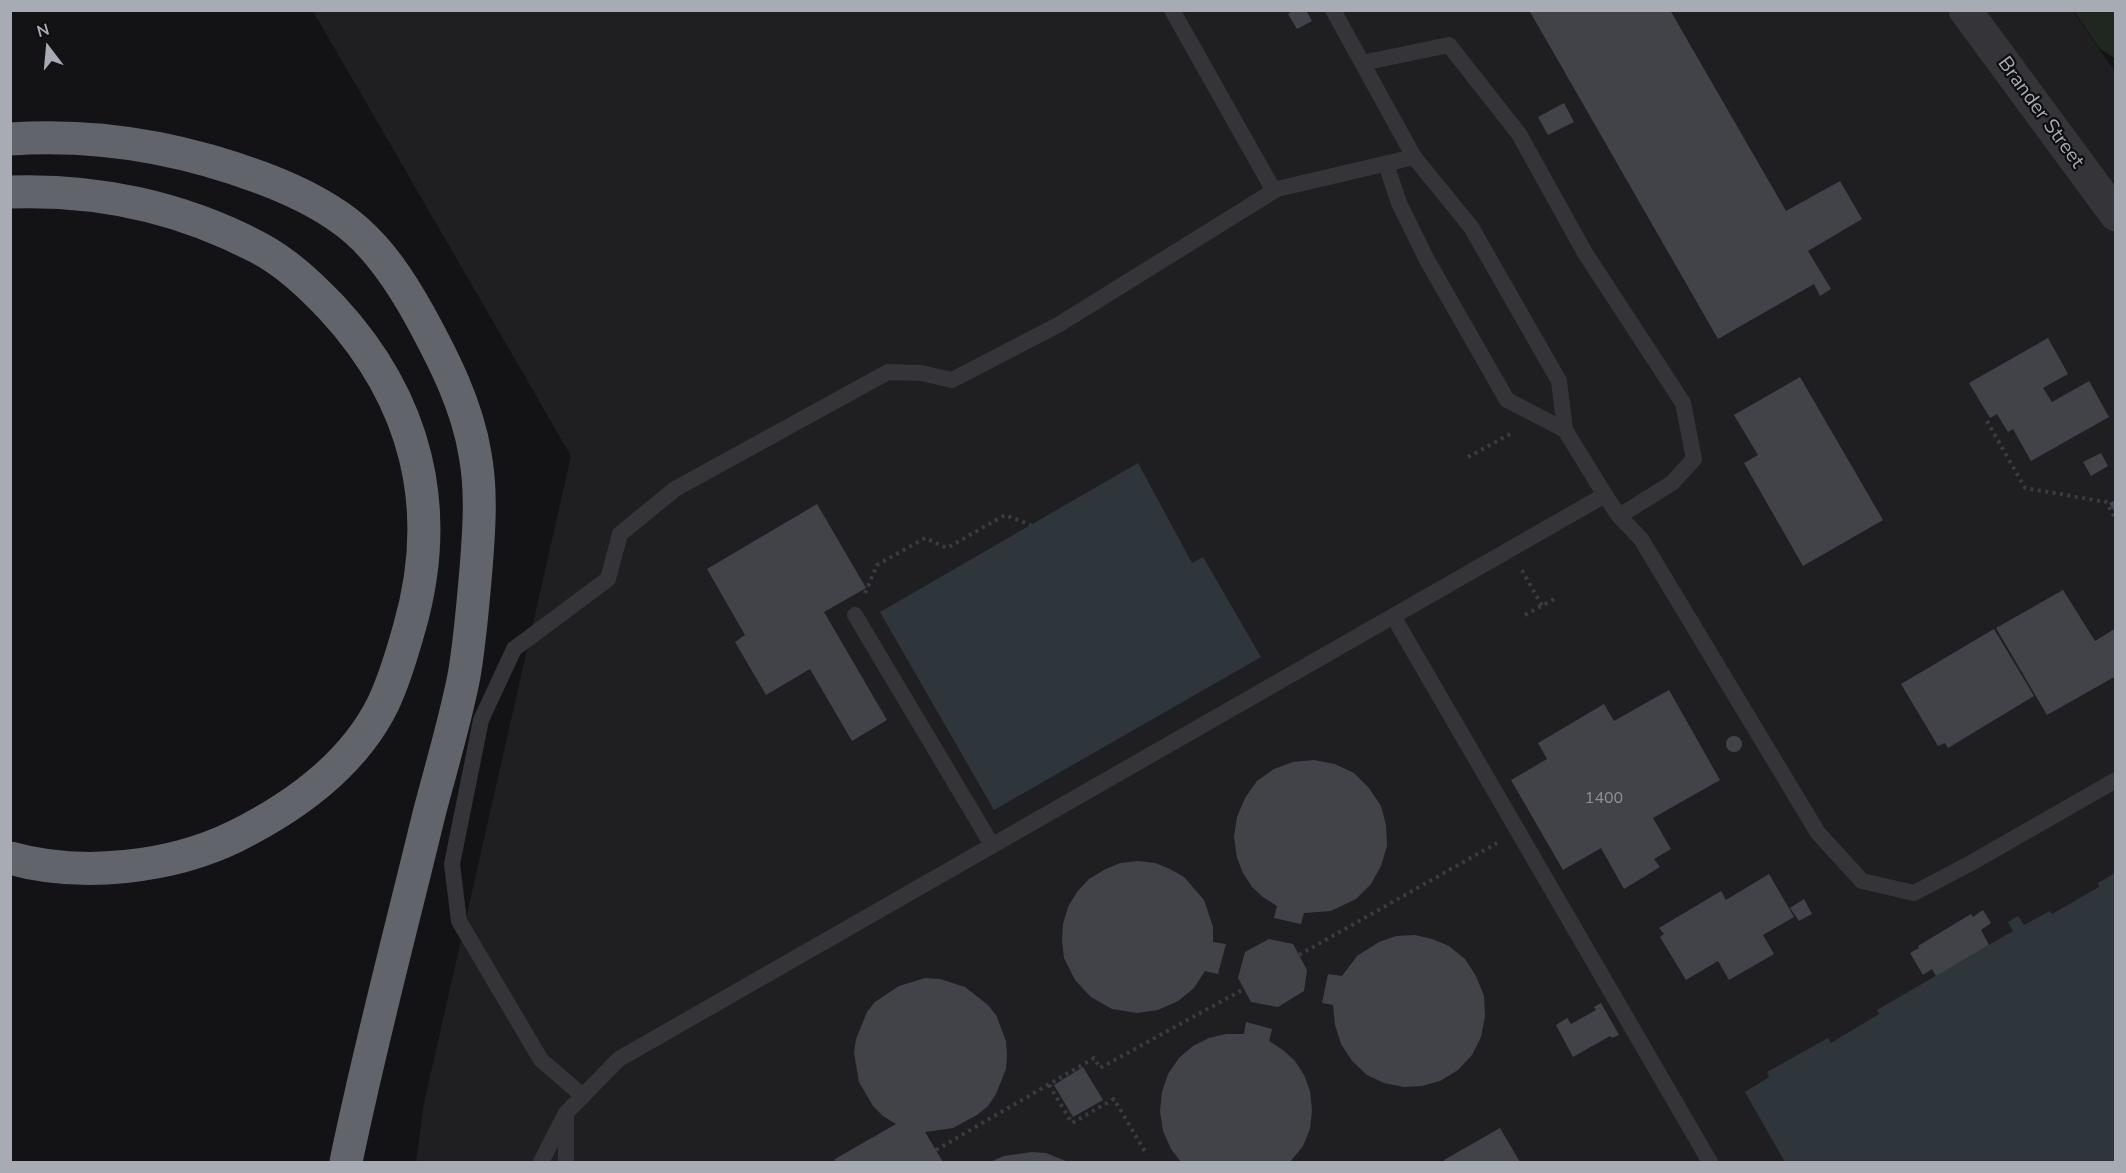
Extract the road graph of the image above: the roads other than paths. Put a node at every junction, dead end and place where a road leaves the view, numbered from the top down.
1 (1172, 10) edge
2 (1333, 10) edge
3 (1965, 10) edge
4 (1362, 63) junction
5 (10, 139) edge
6 (1414, 158) junction
7 (1386, 164) junction
8 (1274, 191) junction
9 (10, 192) edge
10 (2115, 215) edge
11 (1565, 430) junction
12 (1605, 495) junction
13 (1619, 516) junction
14 (855, 615) road end
15 (1393, 616) junction
16 (2115, 780) edge
17 (992, 845) junction
18 (10, 858) edge
19 (583, 1096) junction
20 (566, 1113) junction
21 (346, 1162) edge
22 (541, 1162) edge
23 (566, 1162) edge
24 (1710, 1162) edge

1 - 8 lane
2 - 4 lane
3 - 10 street, Brander Street
4 - 6 lane
4 - 13 lane
5 - 21 highway
6 - 7 lane
6 - 11 lane
7 - 8 lane
7 - 11 lane
8 - 19 lane
9 - 18 highway
11 - 12 lane
12 - 13 lane
12 - 15 lane
13 - 16 lane
14 - 17 lane
15 - 17 lane
15 - 24 lane
17 - 19 lane
19 - 20 lane
20 - 22 lane
20 - 23 lane

